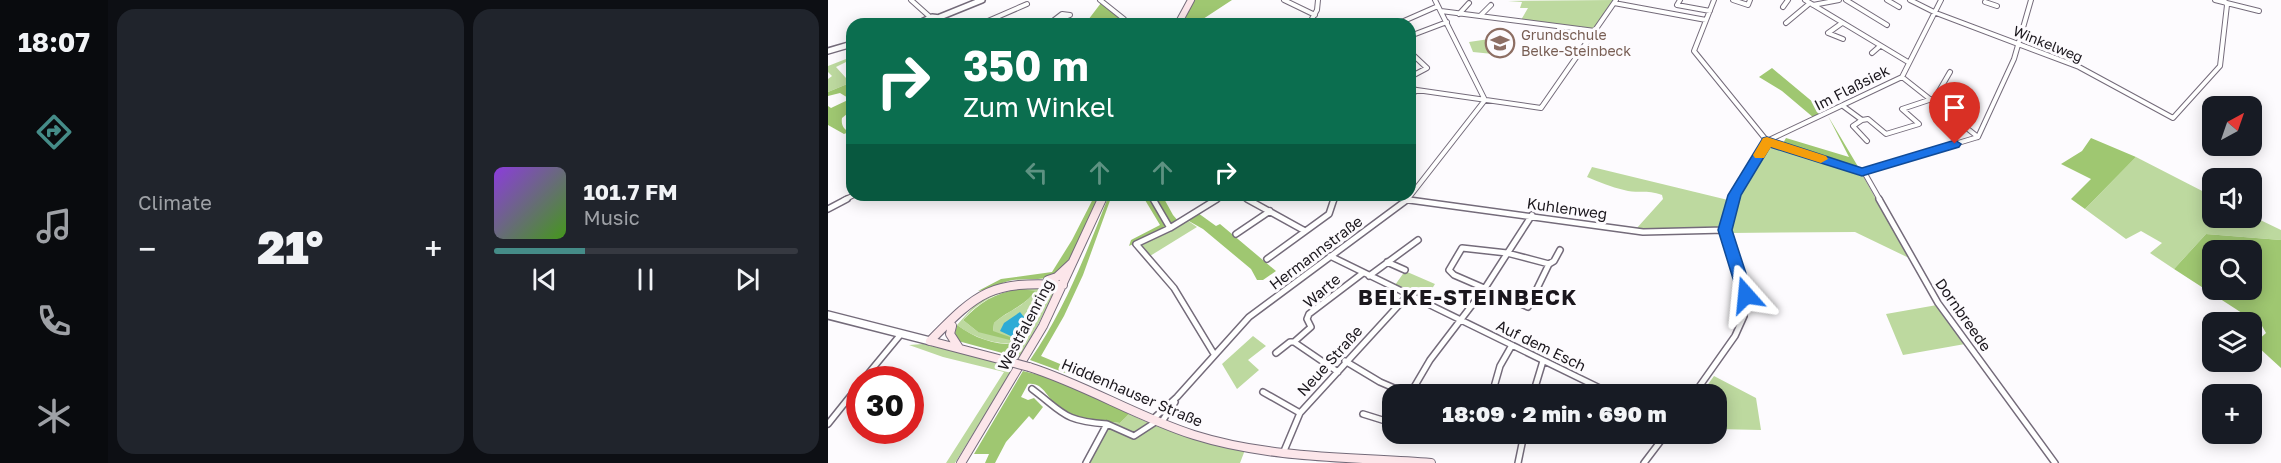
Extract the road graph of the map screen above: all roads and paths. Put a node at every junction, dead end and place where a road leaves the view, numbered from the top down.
1 (911, 0) edge
2 (981, 0) edge
3 (1100, 0) edge
4 (1191, 0) edge
5 (1284, 0) edge
6 (1318, 0) edge
7 (1435, 0) edge
8 (1680, 0) edge
9 (1714, 0) edge
10 (1733, 0) edge
11 (1750, 0) edge
12 (1788, 0) edge
13 (1805, 0) edge
14 (1839, 0) edge
15 (1846, 0) edge
16 (1887, 0) edge
17 (1910, 0) edge
18 (1941, 0) edge
19 (1978, 0) edge
20 (2031, 0) edge
21 (2215, 0) edge
22 (1615, 1) edge
23 (1917, 1) edge
24 (1986, 1) edge
25 (2225, 2) edge
26 (1469, 3) dead end
27 (1027, 4) dead end
28 (1811, 4) junction
29 (1491, 5) dead end
30 (1997, 6) dead end
31 (1783, 7) dead end
32 (1899, 7) dead end
33 (1440, 9) junction
34 (1710, 11) junction
35 (2259, 11) dead end
36 (1936, 13) junction
37 (1459, 14) junction
38 (1480, 16) junction
39 (940, 17) joint
40 (1314, 17) joint
41 (927, 18) edge
42 (934, 18) edge
43 (995, 18) edge
44 (1057, 18) edge
45 (1063, 18) edge
46 (1123, 18) edge
47 (1181, 18) edge
48 (1414, 18) edge
49 (1706, 20) junction
50 (1447, 22) junction
51 (1786, 23) dead end
52 (1842, 23) junction
53 (1887, 25) dead end
54 (1595, 31) junction
55 (1416, 34) edge
56 (1843, 39) dead end
57 (2019, 43) junction
58 (846, 46) edge
59 (1880, 46) junction
60 (828, 51) edge
61 (1872, 53) dead end
62 (1416, 58) edge
63 (1908, 62) junction
64 (1950, 72) dead end
65 (1416, 74) edge
66 (1902, 77) junction
67 (1416, 90) edge
68 (1485, 100) junction
69 (1932, 100) junction
70 (1844, 106) junction
71 (1862, 120) junction
72 (1978, 137) junction
73 (1767, 141) junction
74 (1867, 141) dead end
75 (1864, 172) junction
76 (1416, 188) edge
77 (846, 200) edge
78 (1101, 201) edge
79 (1154, 201) edge
80 (1213, 201) edge
81 (1251, 201) edge
82 (1334, 201) edge
83 (1406, 201) edge
84 (1415, 201) edge
85 (828, 209) edge
86 (1270, 211) junction
87 (1532, 215) junction
88 (1170, 228) junction
89 (1725, 230) junction
90 (1305, 231) junction
91 (1236, 234) dead end
92 (1418, 240) dead end
93 (1560, 250) dead end
94 (1507, 253) junction
95 (1330, 256) junction
96 (1076, 259) junction
97 (1267, 259) dead end
98 (1387, 262) junction
99 (1549, 264) junction
100 (1405, 270) dead end
101 (1366, 274) junction
102 (1048, 280) junction
103 (1064, 283) junction
104 (1028, 284) junction
105 (1485, 288) junction
106 (1408, 295) junction
107 (966, 308) junction
108 (828, 315) edge
109 (1459, 320) junction
110 (952, 326) junction
111 (901, 334) junction
112 (933, 342) junction
113 (1294, 342) junction
114 (1512, 345) junction
115 (959, 348) junction
116 (1276, 353) dead end
117 (1214, 354) junction
118 (1543, 360) junction
119 (1345, 361) junction
120 (875, 366) edge
121 (1338, 372) junction
122 (1385, 384) edge
123 (1415, 384) edge
124 (1495, 384) edge
125 (1536, 384) edge
126 (1592, 384) edge
127 (1701, 384) edge
128 (1032, 389) dead end
129 (1263, 392) dead end
130 (846, 402) edge
131 (1300, 413) junction
132 (1363, 414) dead end
133 (1382, 420) edge
134 (1157, 421) junction
135 (828, 424) edge
136 (1107, 424) junction
137 (1522, 444) edge
138 (1658, 444) edge
139 (1284, 452) junction
140 (961, 463) edge
141 (1086, 463) edge
142 (1431, 463) edge
143 (1518, 463) edge
144 (1644, 463) edge
145 (2055, 463) edge

1 - 41 street
2 - 39 street
3 - 46 street
4 - 47 main road
5 - 40 street
6 - 40 street
7 - 33 street
8 - 34 street
9 - 34 street
10 - 11 street
12 - 31 street
13 - 28 street
14 - 28 street
15 - 53 street
16 - 32 street
17 - 23 street, Winkelweg
18 - 36 street, Im Flaßsiek
19 - 24 street
20 - 57 street
21 - 25 street
22 - 49 street
22 - 54 street
23 - 36 street, Winkelweg
24 - 30 street
25 - 35 street
25 - 57 street, Winkelweg
26 - 37 street
27 - 43 street
28 - 51 street
28 - 52 street
29 - 38 street
33 - 37 street
33 - 48 street
33 - 50 street
34 - 49 street
36 - 57 street, Winkelweg
36 - 63 street, Im Flaßsiek
37 - 38 street
38 - 54 street
39 - 42 street
44 - 45 street
49 - 73 street
50 - 55 street
50 - 68 street
52 - 56 street
52 - 59 street
54 - 68 street
57 - 72 street
58 - 60 street
59 - 61 street
59 - 63 street
62 - 65 street
63 - 66 street, Im Flaßsiek
64 - 69 street
66 - 69 street
66 - 70 street, Im Flaßsiek
67 - 68 street
68 - 76 street, Hermannstraße
69 - 71 street
69 - 72 street
70 - 71 street
70 - 73 street, Im Flaßsiek
71 - 74 street
72 - 75 street
73 - 75 street
73 - 89 street
75 - 145 street, Dornbreede
77 - 85 street
78 - 96 main road, Westfalenring
79 - 88 street
80 - 88 street
81 - 86 street
82 - 90 street
83 - 95 street, Hermannstraße
84 - 87 street, Kuhlenweg
86 - 90 street
86 - 91 street
87 - 89 street, Kuhlenweg
87 - 94 street
88 - 117 street
89 - 127 street
90 - 97 street
92 - 98 street
93 - 99 street
94 - 99 street
94 - 105 street
94 - 105 street
95 - 101 street, Auf dem Esch
95 - 117 street, Hermannstraße
96 - 102 main road
96 - 103 main road, Westfalenring
98 - 100 street
98 - 101 street
99 - 105 street
101 - 106 street, Auf dem Esch
101 - 113 street, Warte
102 - 103 main road
102 - 104 main road
103 - 104 main road
103 - 140 main road, Westfalenring
104 - 107 main road
105 - 109 street
106 - 109 street, Auf dem Esch
106 - 119 street, Neue Straße
107 - 110 main road
107 - 112 main road
108 - 111 street, Hiddenhauser Straße
109 - 114 street, Auf dem Esch
109 - 123 street
110 - 112 main road
110 - 115 main road
111 - 112 street, Hiddenhauser Straße
111 - 120 street
112 - 115 main road, Hiddenhauser Straße
113 - 116 street
113 - 121 street
114 - 118 street, Auf dem Esch
114 - 124 street
115 - 134 main road, Hiddenhauser Straße, bridge
117 - 134 street, Hermannstraße
118 - 125 street
118 - 126 street, Auf dem Esch
119 - 121 street, Neue Straße
119 - 122 street
121 - 131 street, Neue Straße
128 - 136 street
129 - 131 street
130 - 135 street
131 - 139 street, Neue Straße
132 - 133 street
134 - 136 street
134 - 139 main road, Hiddenhauser Straße
136 - 141 street
137 - 143 street
138 - 144 street
139 - 142 main road, Hiddenhauser Straße

